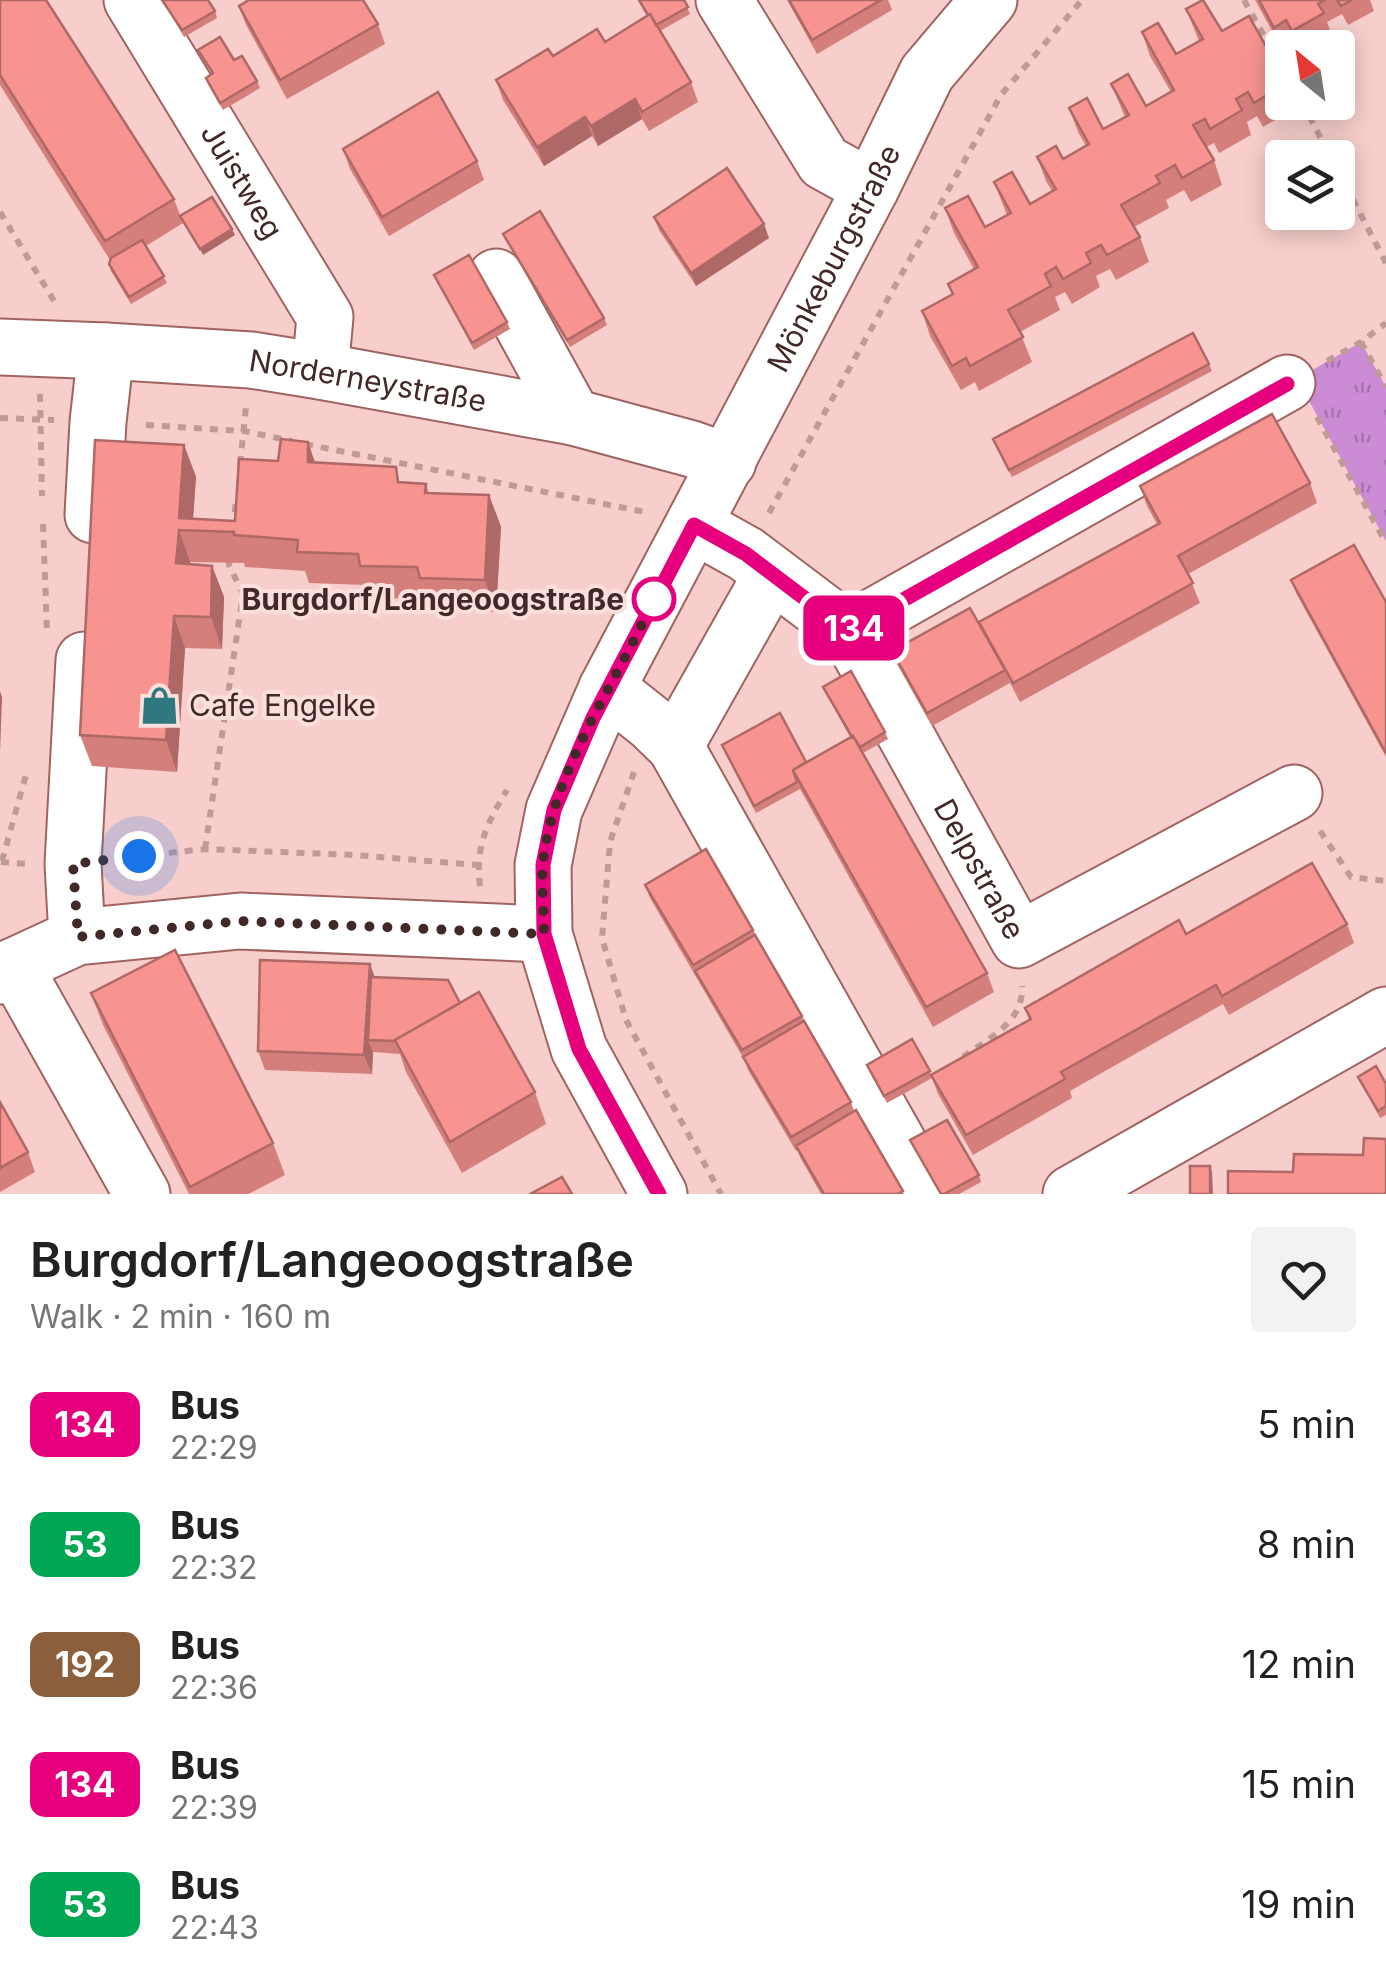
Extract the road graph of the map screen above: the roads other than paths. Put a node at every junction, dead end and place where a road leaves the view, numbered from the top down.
1 (132, 0) edge
2 (724, 0) edge
3 (989, 0) edge
4 (871, 188) junction
5 (496, 277) dead end
6 (57, 349) edge
7 (320, 371) junction
8 (1292, 381) road end
9 (573, 417) junction
10 (728, 462) junction
11 (694, 525) junction
12 (90, 556) edge
13 (772, 574) junction
14 (67, 623) road end
15 (848, 631) junction
16 (607, 688) junction
17 (676, 746) junction
18 (1294, 793) road end
19 (544, 934) junction
20 (78, 937) junction
21 (7, 971) edge
22 (1386, 1016) edge
23 (142, 1194) edge
24 (659, 1194) edge
25 (927, 1194) edge
26 (1071, 1194) edge

1 - 7 street, Juistweg
2 - 4 street
3 - 4 street, Mönkeburgstraße
4 - 10 street, Mönkeburgstraße
5 - 9 street
6 - 7 street, Norderneystraße
6 - 12 street
7 - 9 street, Norderneystraße
8 - 15 street
9 - 10 street, Norderneystraße
10 - 11 street, Mönkeburgstraße
11 - 13 street
11 - 16 street, Mönkeburgstraße
13 - 15 street
13 - 17 street
14 - 20 street
15 - 18 street, Delpstraße
16 - 17 street
16 - 19 street, Mönkeburgstraße
17 - 25 street
19 - 20 street
19 - 24 street, Mönkeburgstraße
20 - 21 street
21 - 23 street
22 - 26 street

